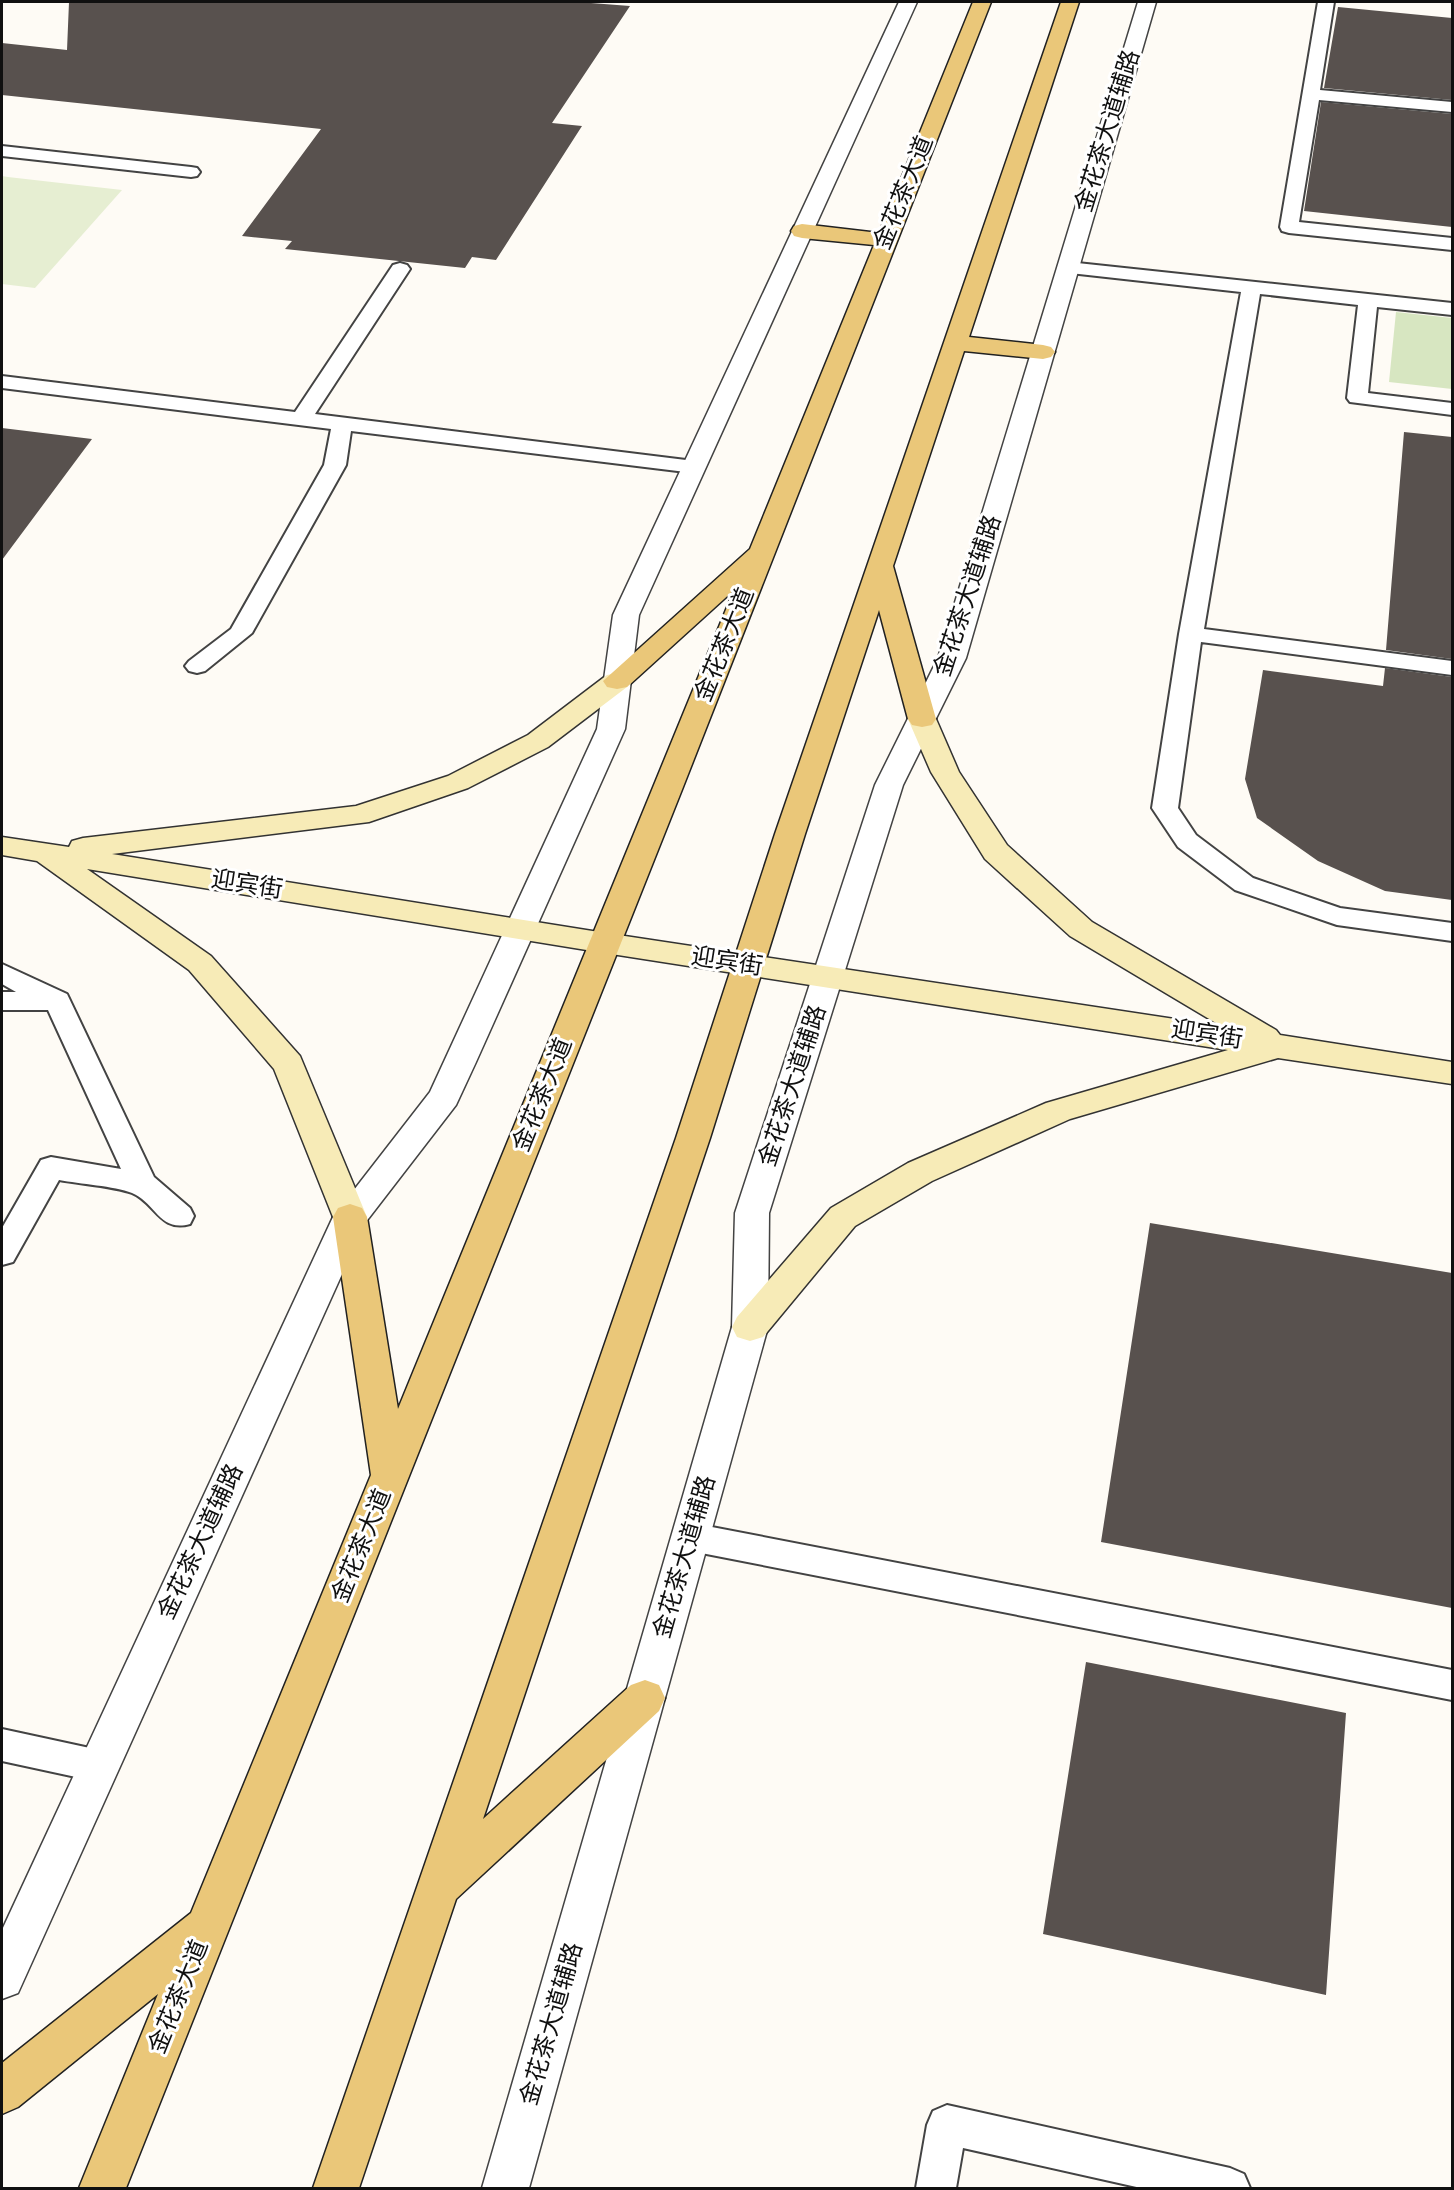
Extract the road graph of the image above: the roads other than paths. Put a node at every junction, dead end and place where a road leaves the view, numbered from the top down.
1 (908, 2) edge
2 (982, 2) edge
3 (1070, 2) edge
4 (1147, 2) edge
5 (1326, 2) edge
6 (1310, 94) junction
7 (1452, 107) edge
8 (2, 151) edge
9 (191, 172) dead end
10 (802, 231) junction
11 (886, 240) junction
12 (1452, 244) edge
13 (1068, 267) junction
14 (400, 269) dead end
15 (1252, 287) junction
16 (1368, 300) junction
17 (1452, 309) edge
18 (955, 343) junction
19 (1043, 352) junction
20 (2, 382) edge
21 (1452, 409) edge
22 (302, 418) junction
23 (342, 423) junction
24 (694, 467) junction
25 (762, 550) junction
26 (880, 566) junction
27 (1191, 634) junction
28 (197, 666) dead end
29 (1452, 668) edge
30 (617, 681) junction
31 (922, 719) junction
32 (2, 846) edge
33 (43, 852) junction
34 (520, 930) junction
35 (1452, 932) edge
36 (605, 943) junction
37 (748, 965) junction
38 (2, 973) edge
39 (828, 977) junction
40 (2, 1001) edge
41 (57, 1001) junction
42 (1279, 1046) junction
43 (1452, 1073) edge
44 (142, 1184) junction
45 (179, 1216) dead end
46 (350, 1217) junction
47 (2, 1254) edge
48 (750, 1327) junction
49 (390, 1477) junction
50 (691, 1537) junction
51 (1452, 1685) edge
52 (645, 1698) junction
53 (2, 1745) edge
54 (99, 1766) junction
55 (438, 1889) junction
56 (208, 1927) junction
57 (2, 1978) edge
58 (2, 2091) edge
59 (102, 2188) edge
60 (336, 2188) edge
61 (506, 2188) edge
62 (936, 2188) edge
63 (1230, 2188) edge

1 - 10 street, 金花茶大道辅路
2 - 11 main road, 金花茶大道
3 - 18 main road
4 - 13 street, 金花茶大道辅路
5 - 6 lane
6 - 7 lane
6 - 12 lane
8 - 9 lane
10 - 11 main road
10 - 24 street, 金花茶大道辅路
11 - 25 main road, 金花茶大道
13 - 15 lane
13 - 19 street, 金花茶大道辅路
14 - 22 lane
15 - 16 lane
15 - 27 lane
16 - 17 lane
16 - 21 lane
18 - 19 main road
18 - 26 main road
19 - 31 street, 金花茶大道辅路
20 - 22 lane
22 - 23 lane
23 - 24 lane
23 - 28 lane
24 - 30 street, 金花茶大道辅路
25 - 30 main road
25 - 36 main road, 金花茶大道
26 - 31 main road
26 - 37 main road
27 - 29 lane
27 - 35 lane
30 - 33 main road
30 - 34 street, 金花茶大道辅路
31 - 39 street, 金花茶大道辅路
31 - 42 main road
32 - 33 main road, 迎宾街
33 - 34 main road, 迎宾街
33 - 46 main road
34 - 36 main road, 迎宾街
34 - 46 street, 金花茶大道辅路
36 - 37 main road, 迎宾街
36 - 49 main road, 金花茶大道
37 - 39 main road, 迎宾街
37 - 55 main road
38 - 41 lane
39 - 42 main road, 迎宾街
39 - 48 street, 金花茶大道辅路
40 - 41 lane
41 - 44 lane
42 - 43 main road, 迎宾街
42 - 48 main road
44 - 45 lane
44 - 47 lane
46 - 49 main road
46 - 54 street, 金花茶大道辅路
48 - 50 street, 金花茶大道辅路
49 - 56 main road, 金花茶大道
50 - 51 lane
50 - 52 street, 金花茶大道辅路
52 - 55 main road
52 - 61 street, 金花茶大道辅路
53 - 54 lane
54 - 57 street, 金花茶大道辅路
55 - 60 main road
56 - 58 main road
56 - 59 main road, 金花茶大道
62 - 63 lane

